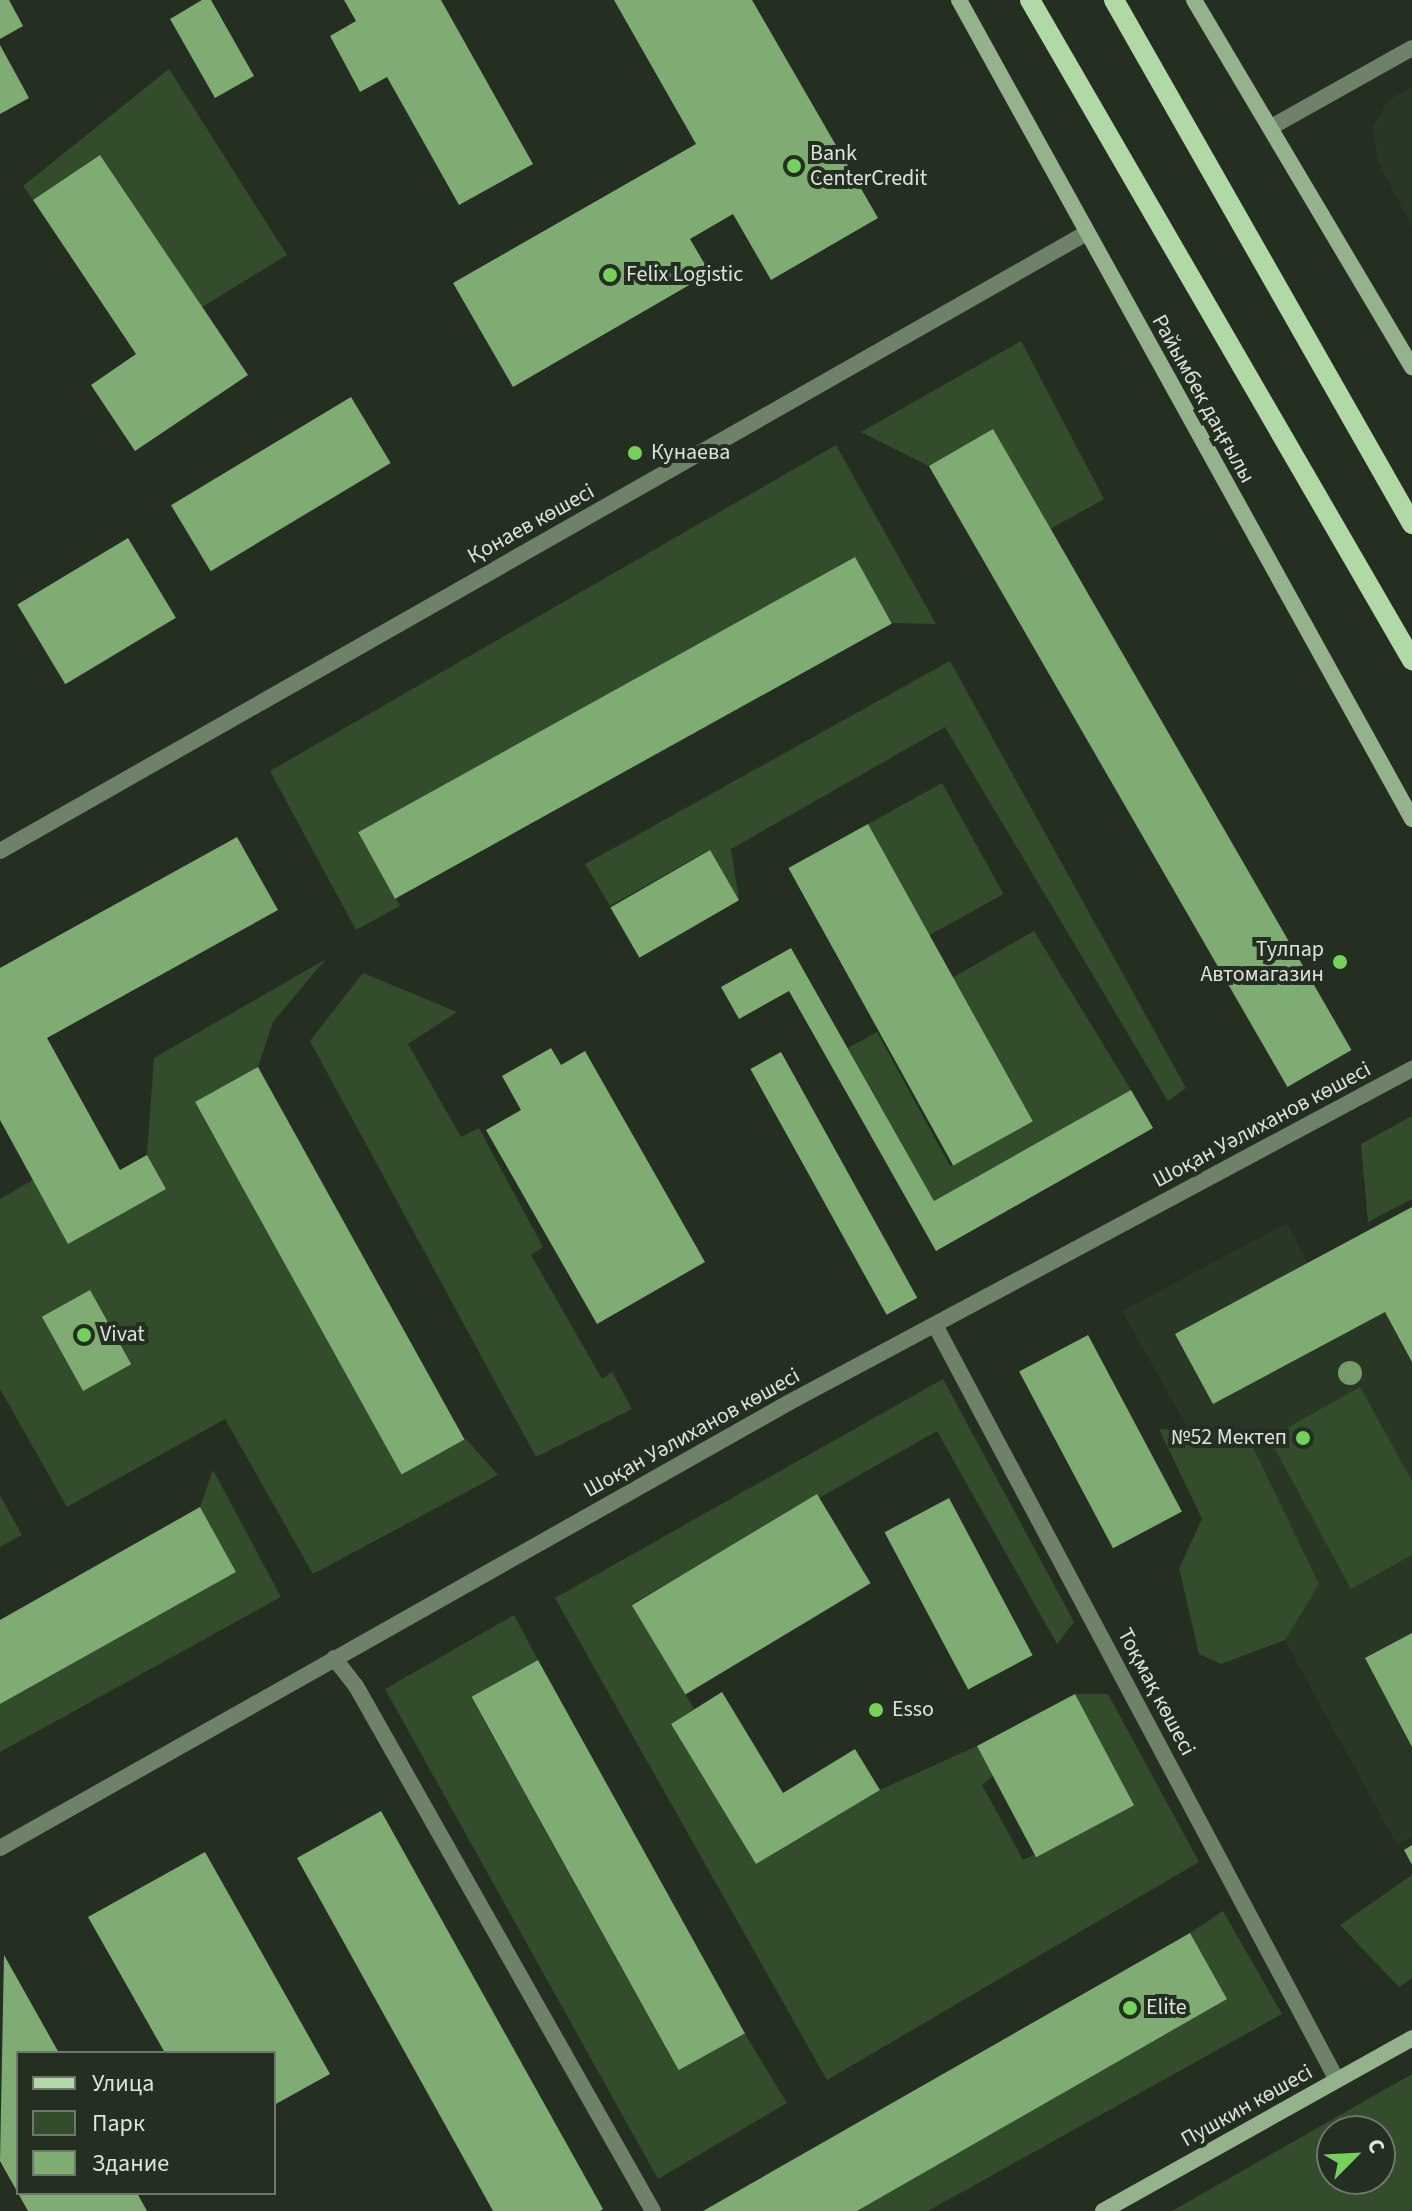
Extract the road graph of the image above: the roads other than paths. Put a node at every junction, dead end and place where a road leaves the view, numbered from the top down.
1 (959, 0) edge
2 (1030, 0) edge
3 (1114, 0) edge
4 (1194, 0) edge
5 (1412, 48) edge
6 (1273, 126) junction
7 (1083, 235) junction
8 (1412, 367) edge
9 (1412, 524) edge
10 (1412, 660) edge
11 (1412, 819) edge
12 (0, 851) edge
13 (1412, 1069) edge
14 (935, 1325) junction
15 (334, 1658) junction
16 (0, 1848) edge
17 (1412, 2038) edge
18 (1337, 2080) junction
19 (653, 2211) edge
20 (1103, 2211) edge

1 - 7 main road, Райымбек даңғылы
2 - 10 main road
3 - 9 main road
4 - 6 main road
5 - 6 street
6 - 8 main road
7 - 11 main road, Райымбек даңғылы
7 - 12 street, Қонаев көшесі
13 - 14 street, Шоқан Уәлиханов көшесі
14 - 15 street, Шоқан Уәлиханов көшесі
14 - 18 street, Тоқмақ көшесі
15 - 16 street, Шоқан Уәлиханов көшесі
15 - 19 street
17 - 18 main road, Пушкин көшесі
18 - 20 main road, Пушкин көшесі

